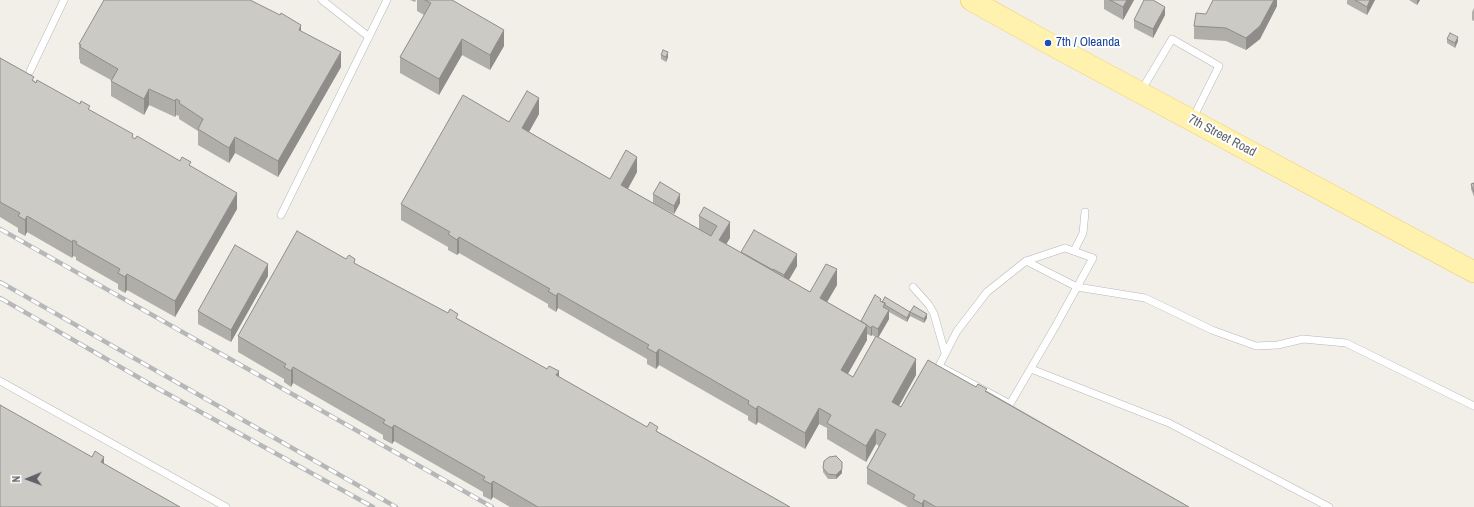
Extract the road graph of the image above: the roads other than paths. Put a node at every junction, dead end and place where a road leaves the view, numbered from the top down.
1 (64, 0) edge
2 (322, 0) edge
3 (387, 0) edge
4 (971, 0) edge
5 (369, 37) junction
6 (30, 71) dead end
7 (1140, 92) junction
8 (1192, 120) junction
9 (1085, 212) dead end
10 (281, 215) dead end
11 (1074, 251) junction
12 (1026, 261) junction
13 (1474, 272) edge
14 (1077, 286) junction
15 (913, 287) dead end
16 (945, 353) junction
17 (1031, 370) junction
18 (0, 381) edge
19 (1474, 406) edge
20 (226, 507) edge
21 (1329, 507) edge

1 - 6 lane
2 - 5 lane
3 - 5 lane
4 - 7 main road, 7th Street Road
5 - 10 lane
7 - 8 main road, 7th Street Road
7 - 8 lane
8 - 13 main road, 7th Street Road
9 - 11 lane
11 - 12 lane
11 - 14 lane
12 - 14 lane
12 - 16 lane
14 - 17 lane
14 - 19 lane
15 - 16 lane
16 - 17 lane
17 - 21 lane
18 - 20 lane

